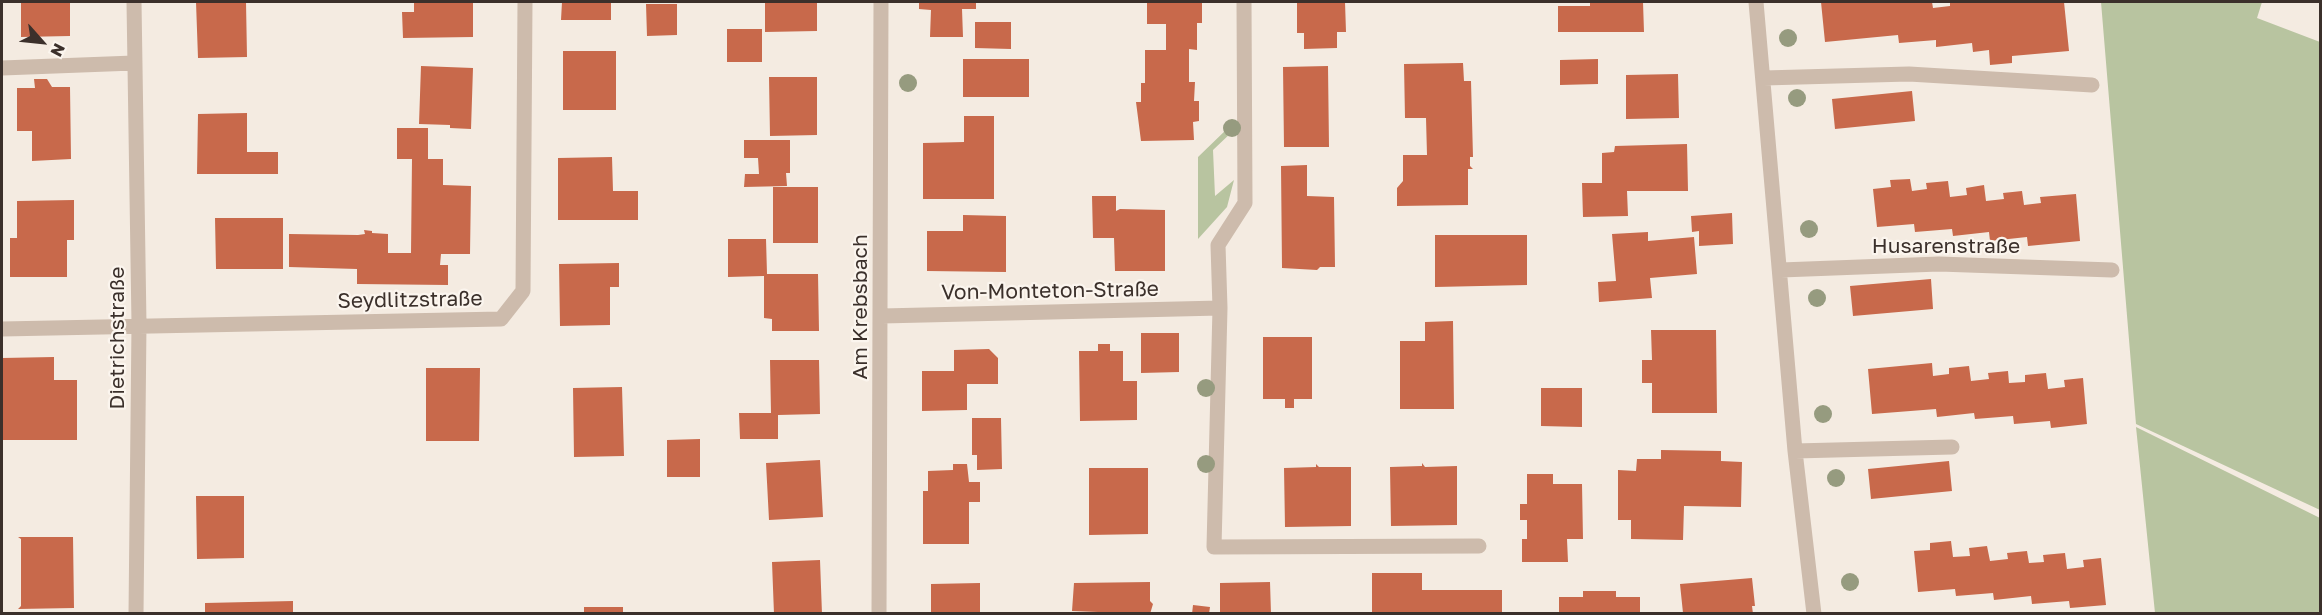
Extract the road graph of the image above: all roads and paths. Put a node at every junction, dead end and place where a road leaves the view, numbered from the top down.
1 (134, 2) edge
2 (525, 2) edge
3 (881, 2) edge
4 (1244, 2) edge
5 (1755, 2) edge
6 (134, 63) junction
7 (2, 68) edge
8 (1764, 78) junction
9 (2092, 85) dead end
10 (1781, 270) junction
11 (2112, 270) dead end
12 (1220, 308) junction
13 (882, 316) junction
14 (139, 324) junction
15 (2, 329) edge
16 (1952, 447) dead end
17 (1795, 451) junction
18 (1479, 546) dead end
19 (136, 614) edge
20 (879, 614) edge
21 (1814, 614) edge

1 - 6 street, Dietrichstraße
2 - 14 street, Seydlitzstraße
3 - 13 street, Am Krebsbach
4 - 12 street
5 - 8 street
6 - 7 street
6 - 14 street, Dietrichstraße
8 - 9 street
8 - 10 street
10 - 11 street, Husarenstraße
10 - 17 street
12 - 13 street, Von-Monteton-Straße
12 - 18 street
13 - 20 street, Am Krebsbach
14 - 15 street
14 - 19 street, Dietrichstraße
16 - 17 street
17 - 21 street

